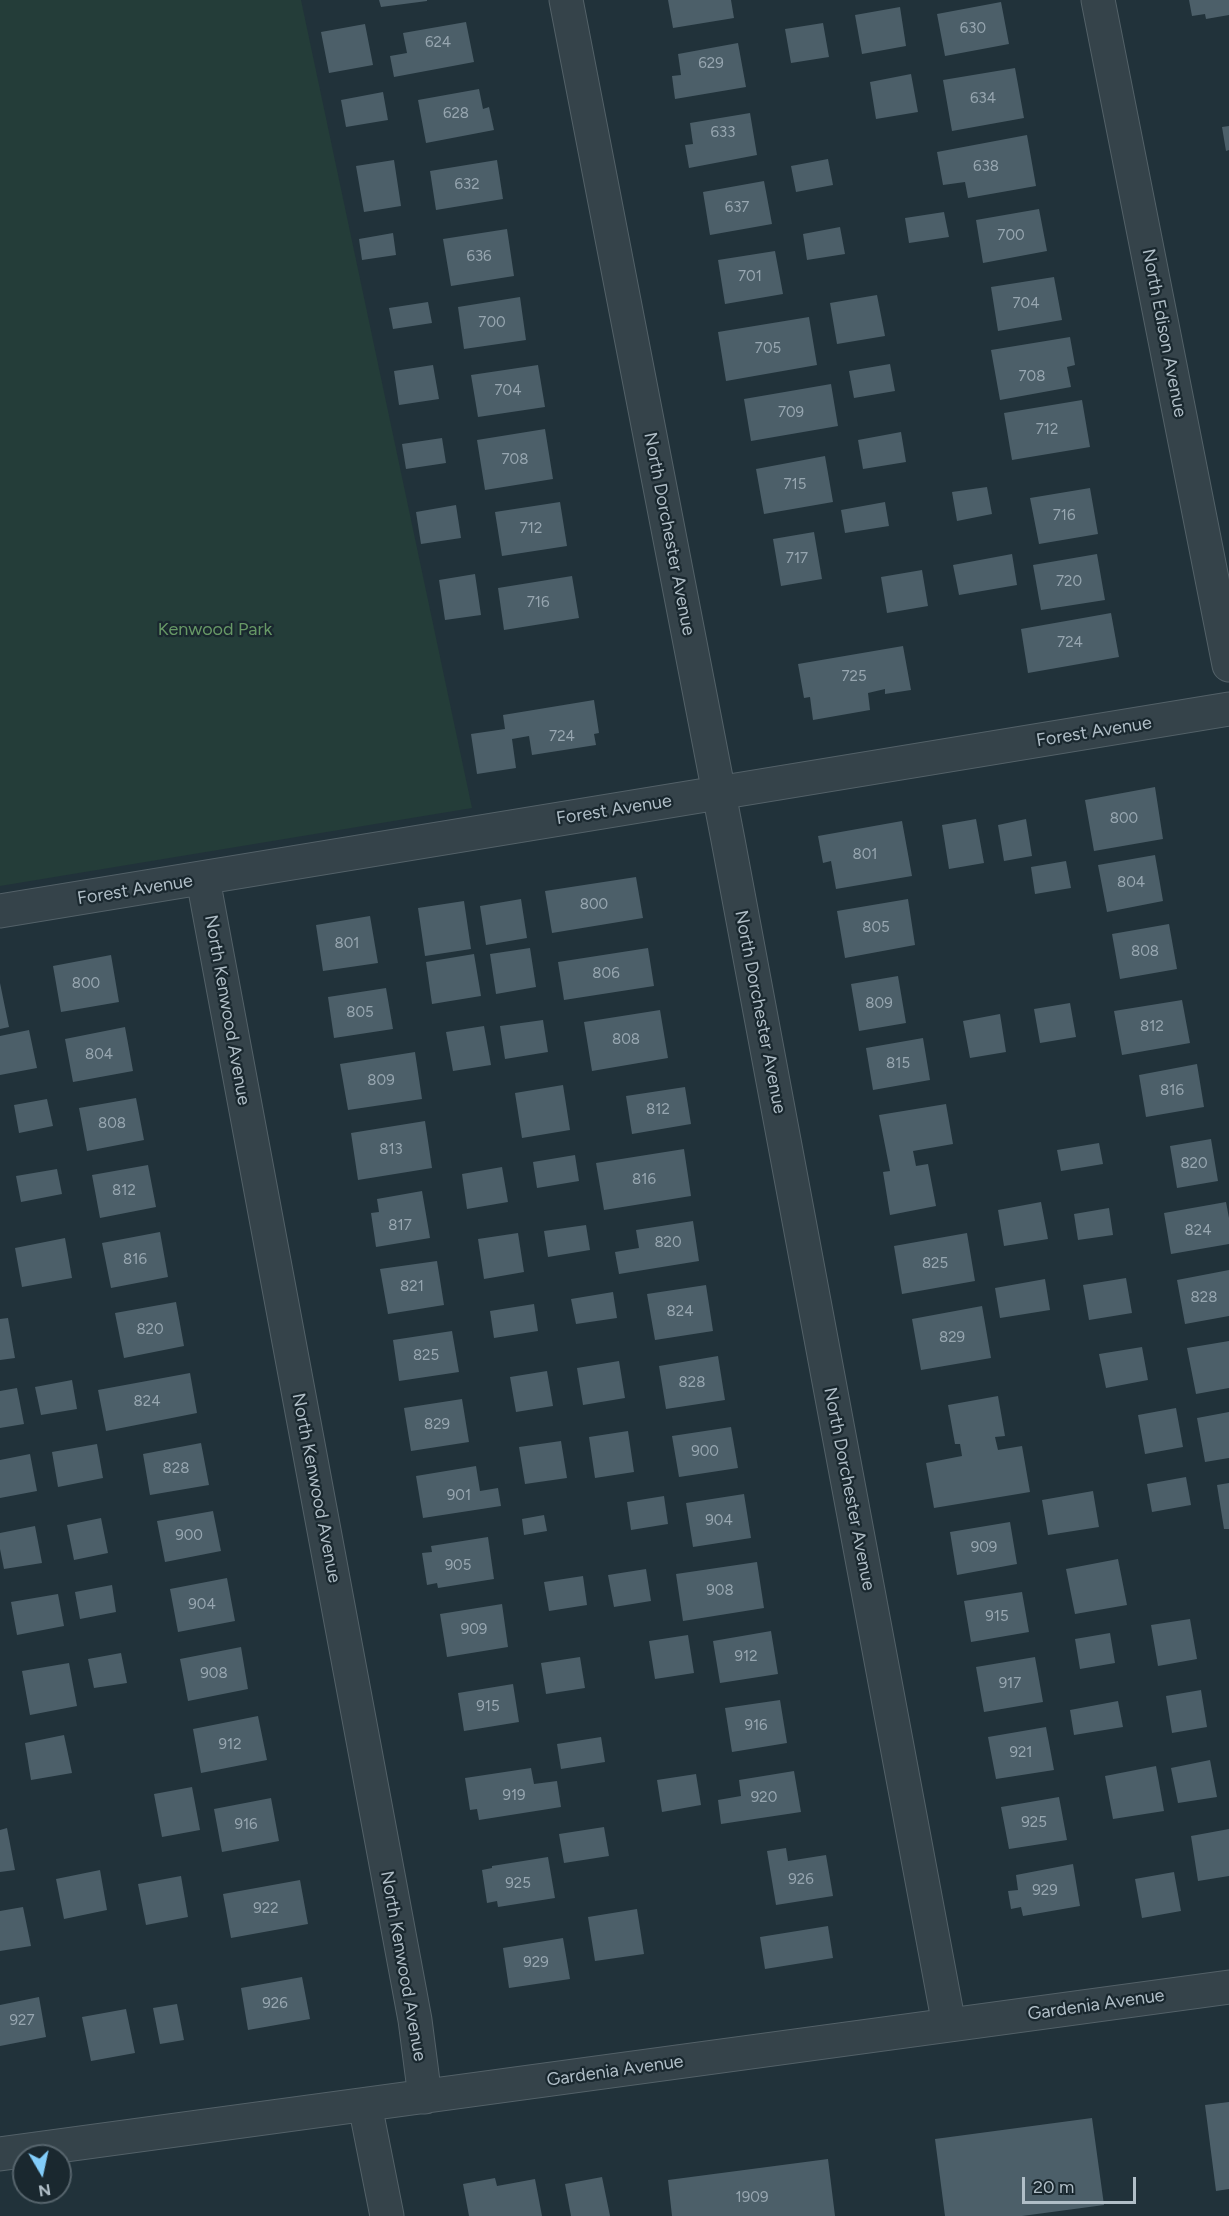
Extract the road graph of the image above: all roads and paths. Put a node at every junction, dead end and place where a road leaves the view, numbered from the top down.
1 (566, 0) edge
2 (1098, 0) edge
3 (1229, 665) edge
4 (1229, 710) edge
5 (719, 793) junction
6 (203, 879) junction
7 (0, 911) edge
8 (1229, 1987) edge
9 (949, 2025) junction
10 (425, 2097) junction
11 (365, 2105) junction
12 (0, 2154) edge
13 (387, 2216) edge

1 - 5 street, North Dorchester Avenue
2 - 3 street, North Edison Avenue
4 - 5 street, Forest Avenue
5 - 6 street, Forest Avenue
5 - 9 street, North Dorchester Avenue
6 - 7 street, Forest Avenue
6 - 10 street, North Kenwood Avenue
8 - 9 street, Gardenia Avenue
9 - 10 street, Gardenia Avenue
10 - 11 street, Gardenia Avenue
11 - 12 street, Gardenia Avenue
11 - 13 street

